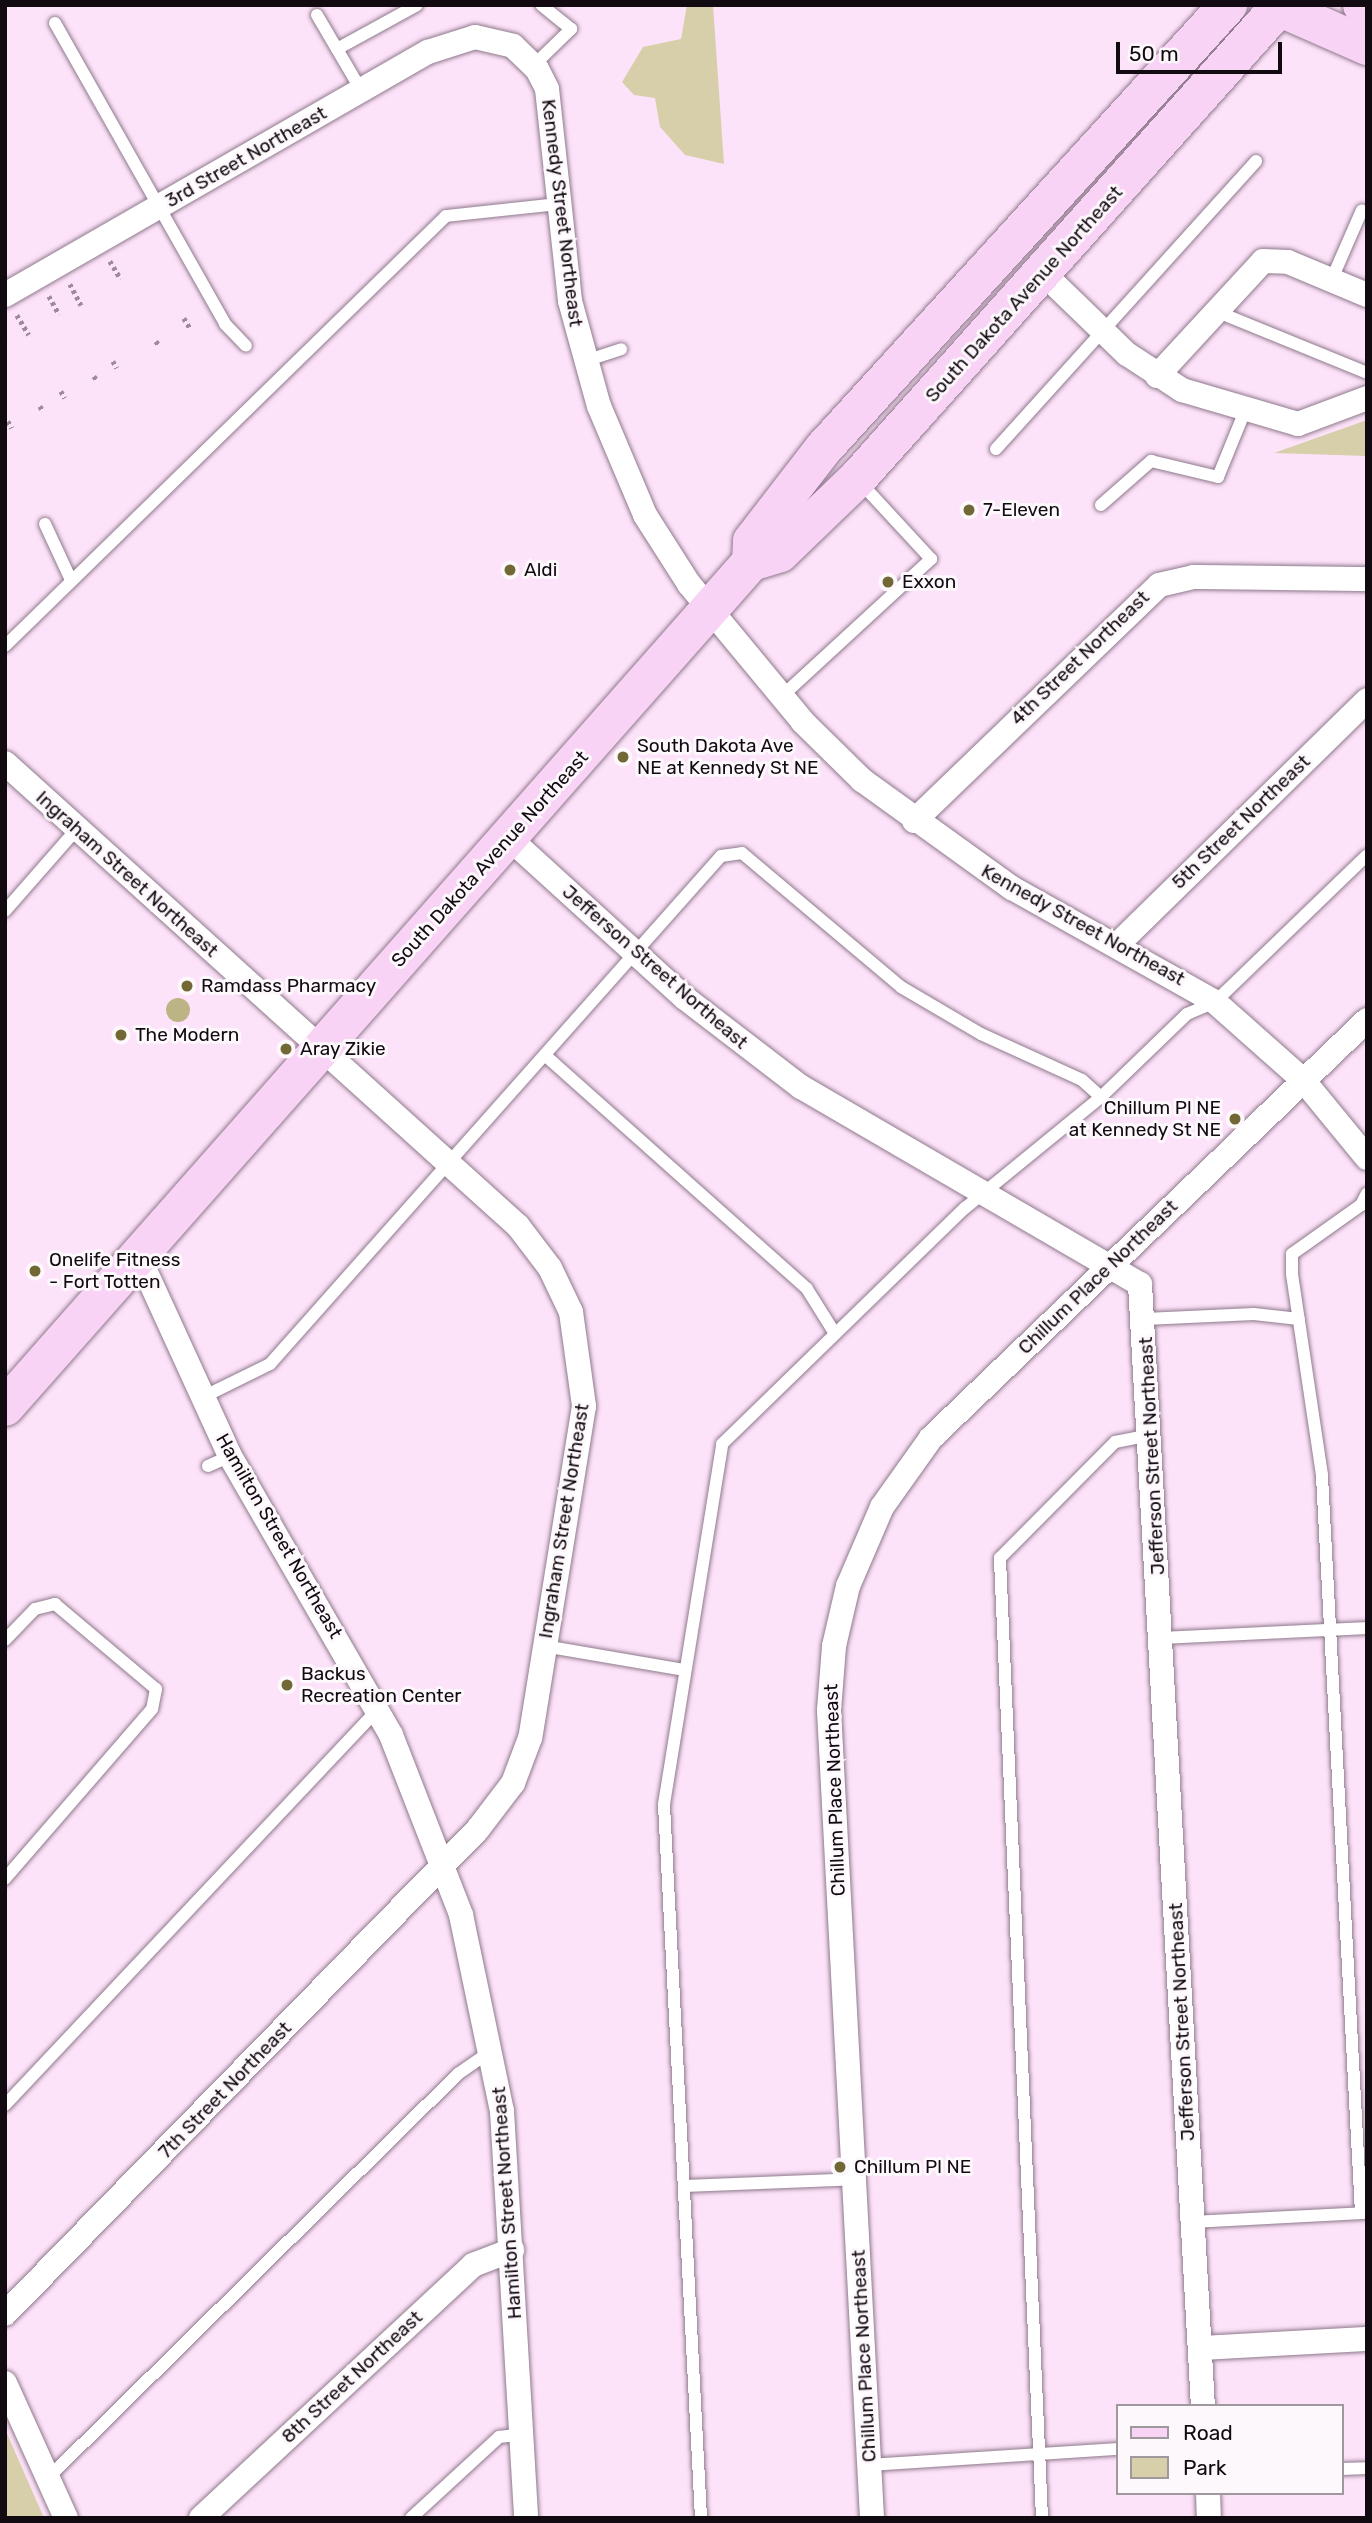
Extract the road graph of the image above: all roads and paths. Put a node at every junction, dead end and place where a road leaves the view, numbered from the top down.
1 (417, 5) edge
2 (541, 5) edge
3 (1228, 5) edge
4 (1362, 5) edge
5 (1278, 6) edge
6 (1367, 7) edge
7 (317, 15) dead end
8 (55, 23) dead end
9 (1367, 46) edge
10 (337, 49) junction
11 (534, 65) junction
12 (360, 90) junction
13 (1256, 160) dead end
14 (559, 204) junction
15 (158, 208) junction
16 (1362, 210) dead end
17 (110, 261) dead end
18 (1043, 273) junction
19 (121, 279) dead end
20 (1331, 281) junction
21 (70, 284) dead end
22 (1367, 295) edge
23 (49, 296) dead end
24 (11, 304) edge
25 (81, 305) dead end
26 (1213, 310) junction
27 (59, 314) dead end
28 (184, 318) dead end
29 (190, 328) dead end
30 (1102, 333) junction
31 (29, 335) dead end
32 (246, 346) dead end
33 (621, 349) dead end
34 (113, 361) dead end
35 (584, 361) junction
36 (117, 368) dead end
37 (1367, 373) edge
38 (1157, 376) junction
39 (61, 391) dead end
40 (65, 398) dead end
41 (1367, 398) edge
42 (1245, 411) junction
43 (8, 421) dead end
44 (12, 428) dead end
45 (996, 449) dead end
46 (858, 479) junction
47 (1101, 505) dead end
48 (45, 524) dead end
49 (751, 562) junction
50 (1367, 579) edge
51 (71, 580) junction
52 (710, 611) junction
53 (5, 646) edge
54 (781, 697) junction
55 (1367, 700) edge
56 (5, 763) edge
57 (914, 821) junction
58 (76, 830) junction
59 (509, 838) junction
60 (1367, 855) edge
61 (5, 911) edge
62 (1117, 945) junction
63 (635, 951) junction
64 (1215, 1002) junction
65 (1367, 1020) edge
66 (323, 1048) junction
67 (547, 1057) junction
68 (1303, 1080) junction
69 (1101, 1097) junction
70 (1367, 1157) edge
71 (447, 1161) junction
72 (1367, 1193) edge
73 (986, 1195) junction
74 (138, 1255) junction
75 (1108, 1268) junction
76 (1145, 1319) junction
77 (1298, 1319) junction
78 (834, 1332) junction
79 (202, 1397) junction
80 (5, 1407) edge
81 (1151, 1435) junction
82 (1367, 1628) edge
83 (1330, 1630) junction
84 (1162, 1638) junction
85 (5, 1640) edge
86 (544, 1646) junction
87 (685, 1670) junction
88 (378, 1709) junction
89 (444, 1864) junction
90 (5, 1880) edge
91 (493, 2049) junction
92 (5, 2105) edge
93 (855, 2179) junction
94 (684, 2186) junction
95 (1364, 2213) edge
96 (1193, 2222) junction
97 (512, 2250) junction
98 (5, 2314) edge
99 (1367, 2339) edge
100 (1200, 2348) junction
101 (5, 2383) edge
102 (1203, 2404) edge
103 (522, 2434) junction
104 (1116, 2449) edge
105 (1039, 2454) junction
106 (869, 2465) junction
107 (1367, 2468) edge
108 (1344, 2469) edge
109 (48, 2478) junction
110 (1208, 2495) edge
111 (66, 2518) edge
112 (201, 2518) edge
113 (411, 2518) edge
114 (526, 2518) edge
115 (701, 2518) edge
116 (872, 2518) edge
117 (1042, 2518) edge
118 (1209, 2518) edge

1 - 10 lane
2 - 11 lane
3 - 49 main road, South Dakota Avenue Northeast
4 - 6 main road
5 - 9 main road
5 - 18 main road, South Dakota Avenue Northeast
7 - 10 lane
8 - 15 lane
10 - 12 lane
11 - 12 street, 3rd Street Northeast
11 - 14 street, Kennedy Street Northeast
12 - 15 street, 3rd Street Northeast
13 - 30 lane
14 - 35 street, Kennedy Street Northeast
14 - 51 lane
15 - 24 street, 3rd Street Northeast
15 - 32 lane
16 - 20 lane
17 - 19 path
18 - 30 street
18 - 46 main road, South Dakota Avenue Northeast
20 - 22 street
20 - 26 street
21 - 25 path
23 - 27 path
24 - 31 path
26 - 37 lane
26 - 38 street
28 - 29 path
30 - 38 street
30 - 45 lane
33 - 35 lane
34 - 36 path
35 - 52 street, Kennedy Street Northeast
38 - 42 street
39 - 40 path
41 - 42 street
42 - 47 lane
43 - 44 path
46 - 49 main road, South Dakota Avenue Northeast
46 - 54 lane
48 - 51 lane
49 - 52 main road, South Dakota Avenue Northeast
50 - 57 street, 4th Street Northeast
51 - 53 lane
52 - 54 street, Kennedy Street Northeast
52 - 59 main road, South Dakota Avenue Northeast
54 - 57 street, Kennedy Street Northeast
55 - 62 street, 5th Street Northeast
56 - 58 street, Ingraham Street Northeast
57 - 62 street, Kennedy Street Northeast
58 - 61 lane
58 - 66 street, Ingraham Street Northeast
59 - 63 street, Jefferson Street Northeast
59 - 66 main road, South Dakota Avenue Northeast
60 - 64 lane
62 - 64 street, Kennedy Street Northeast
63 - 67 lane
63 - 69 lane
63 - 73 street, Jefferson Street Northeast
64 - 68 street, Kennedy Street Northeast
64 - 69 lane
65 - 68 street, Chillum Place Northeast
66 - 71 street, Ingraham Street Northeast
66 - 74 main road, South Dakota Avenue Northeast
67 - 71 lane
67 - 78 lane
68 - 70 street, Kennedy Street Northeast
68 - 75 street, Chillum Place Northeast
69 - 73 lane
71 - 79 lane
71 - 86 street, Ingraham Street Northeast
72 - 77 lane
73 - 75 street, Jefferson Street Northeast
73 - 78 lane
74 - 79 street, Hamilton Street Northeast
74 - 80 main road, South Dakota Avenue Northeast
75 - 76 street, Jefferson Street Northeast
75 - 93 street, Chillum Place Northeast
76 - 77 lane
76 - 81 street, Jefferson Street Northeast
77 - 83 lane
78 - 87 lane
79 - 88 street, Hamilton Street Northeast
81 - 84 street, Jefferson Street Northeast
81 - 105 lane
82 - 83 lane
83 - 84 lane
83 - 95 lane
84 - 96 street, Jefferson Street Northeast
85 - 90 lane
86 - 87 lane
86 - 89 street, Ingraham Street Northeast
87 - 94 lane
88 - 89 street, Hamilton Street Northeast
88 - 92 lane
89 - 91 street, Hamilton Street Northeast
89 - 98 street, 7th Street Northeast
91 - 97 street, Hamilton Street Northeast
91 - 109 lane
93 - 94 lane
93 - 106 street, Chillum Place Northeast
94 - 115 lane
95 - 96 lane
96 - 100 street, Jefferson Street Northeast
97 - 103 street, Hamilton Street Northeast
97 - 112 street, 8th Street Northeast
99 - 100 street
100 - 102 street, Jefferson Street Northeast
101 - 109 street
103 - 113 lane
103 - 114 street, Hamilton Street Northeast
104 - 105 lane
105 - 106 lane
105 - 117 lane
106 - 116 street, Chillum Place Northeast
107 - 108 lane
109 - 111 street
110 - 118 street

